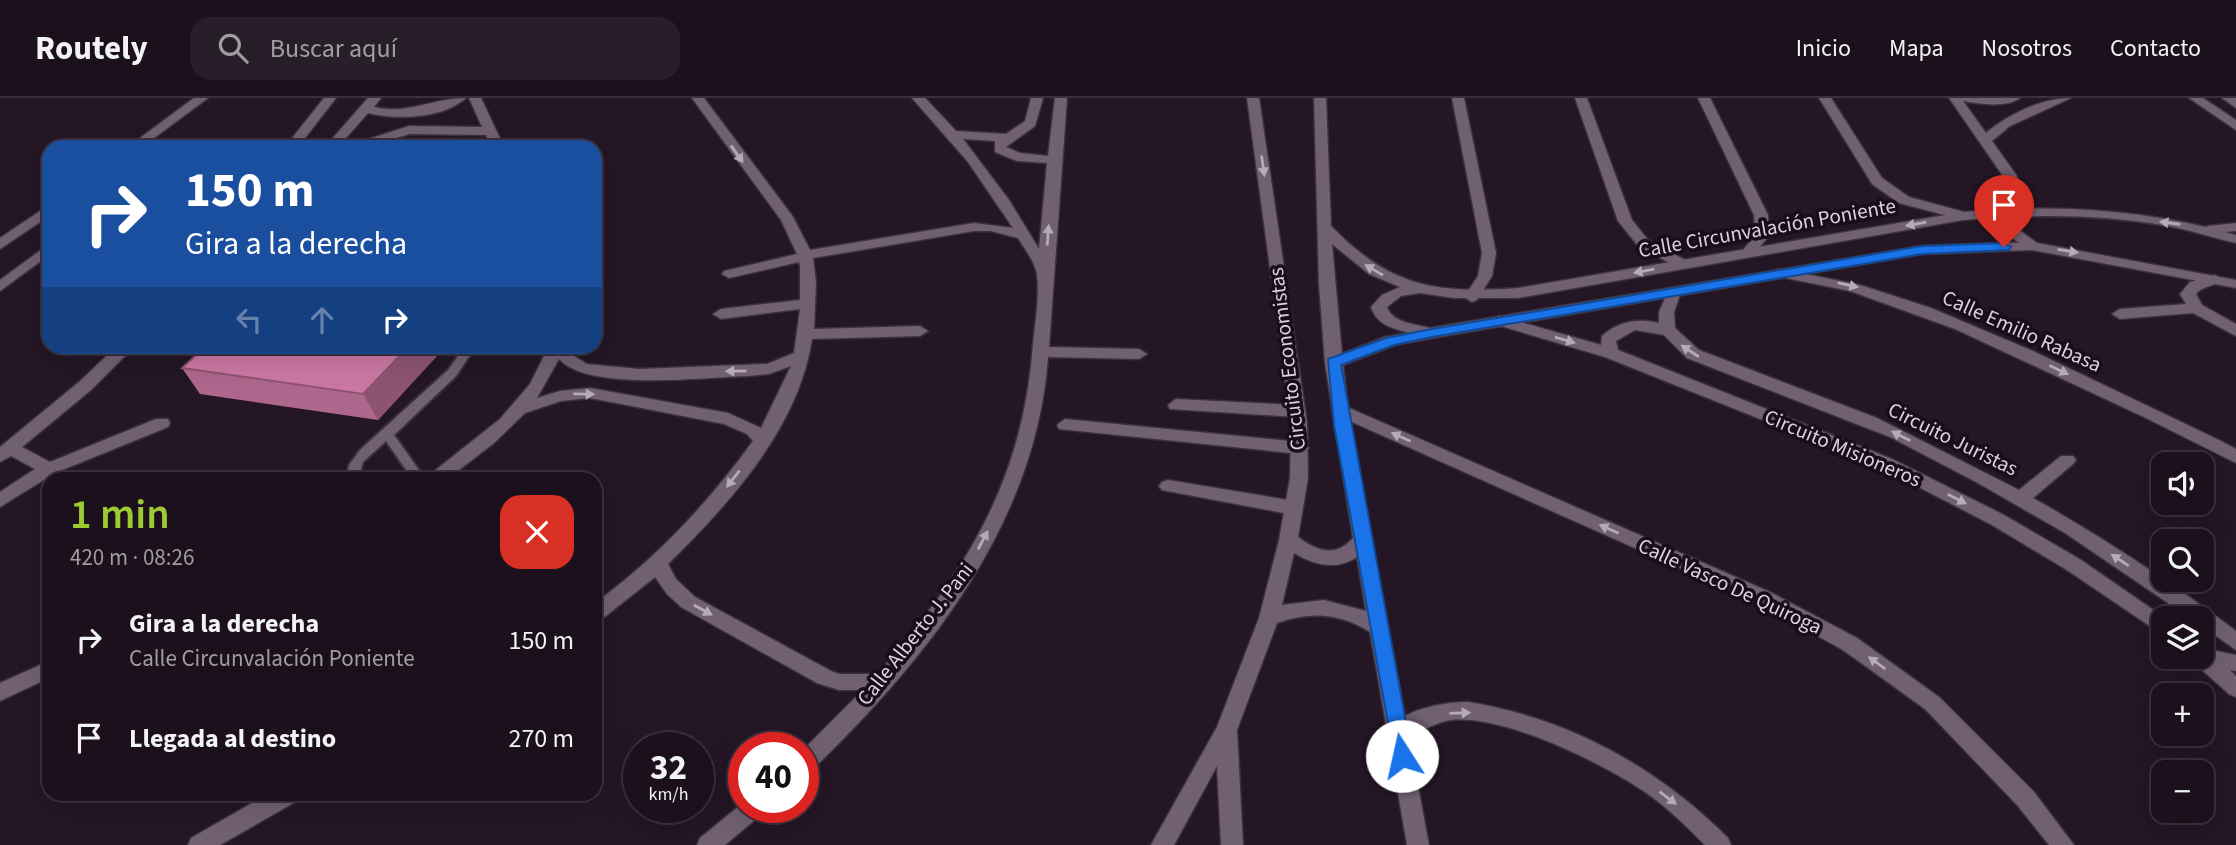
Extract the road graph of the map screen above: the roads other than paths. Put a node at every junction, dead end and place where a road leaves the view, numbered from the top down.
1 (202, 98) edge
2 (330, 98) edge
3 (460, 98) edge
4 (475, 98) edge
5 (698, 98) edge
6 (918, 98) edge
7 (1037, 98) edge
8 (1061, 98) edge
9 (1253, 98) edge
10 (1320, 98) edge
11 (1458, 98) edge
12 (1581, 98) edge
13 (1704, 98) edge
14 (1825, 98) edge
15 (1955, 98) edge
16 (1967, 98) edge
17 (2014, 98) edge
18 (2065, 98) edge
19 (2195, 98) edge
20 (2228, 98) edge
21 (371, 104) edge
22 (2236, 104) edge
23 (2236, 126) edge
24 (491, 131) junction
25 (955, 135) junction
26 (1005, 138) junction
27 (1986, 139) junction
28 (144, 140) edge
29 (297, 140) edge
30 (338, 140) edge
31 (374, 140) edge
32 (495, 140) edge
33 (1053, 160) junction
34 (2008, 211) junction
35 (42, 214) edge
36 (1963, 216) junction
37 (2236, 227) edge
38 (1325, 228) junction
39 (2208, 230) junction
40 (1026, 235) junction
41 (2236, 239) edge
42 (0, 245) edge
43 (2032, 246) junction
44 (1748, 252) junction
45 (42, 254) edge
46 (805, 257) junction
47 (1682, 264) junction
48 (1781, 273) junction
49 (729, 274) dead end
50 (1045, 274) junction
51 (2215, 279) junction
52 (2236, 284) edge
53 (0, 287) edge
54 (1418, 289) junction
55 (1674, 292) junction
56 (1472, 297) junction
57 (807, 304) junction
58 (2196, 308) junction
59 (721, 314) dead end
60 (2120, 314) dead end
61 (1499, 321) junction
62 (920, 331) dead end
63 (1668, 331) junction
64 (2236, 331) edge
65 (1432, 333) junction
66 (807, 334) junction
67 (1042, 352) junction
68 (1611, 353) junction
69 (119, 354) edge
70 (465, 354) edge
71 (554, 354) edge
72 (563, 354) edge
73 (1139, 354) dead end
74 (802, 356) junction
75 (1333, 363) junction
76 (1175, 405) dead end
77 (518, 409) junction
78 (1340, 410) junction
79 (1297, 411) junction
80 (162, 423) dead end
81 (1065, 425) dead end
82 (387, 434) junction
83 (762, 439) junction
84 (1300, 448) junction
85 (5, 452) edge
86 (2236, 457) edge
87 (2067, 460) dead end
88 (49, 469) junction
89 (44, 472) edge
90 (352, 472) edge
91 (413, 472) edge
92 (443, 472) edge
93 (42, 474) edge
94 (1168, 486) dead end
95 (2021, 498) junction
96 (0, 501) edge
97 (1294, 508) junction
98 (1288, 540) junction
99 (1362, 540) junction
100 (658, 562) junction
101 (602, 608) edge
102 (1269, 618) junction
103 (2151, 619) edge
104 (1377, 627) junction
105 (2236, 642) edge
106 (2214, 659) edge
107 (2236, 663) edge
108 (2214, 669) edge
109 (42, 672) edge
110 (882, 682) junction
111 (2236, 688) edge
112 (0, 692) edge
113 (1226, 730) junction
114 (1398, 734) junction
115 (819, 747) edge
116 (277, 801) edge
117 (735, 823) edge
118 (199, 845) edge
119 (708, 845) edge
120 (1162, 845) edge
121 (1233, 845) edge
122 (1418, 845) edge
123 (1720, 845) edge
124 (2063, 845) edge

1 - 28 street
2 - 29 street
3 - 21 street
4 - 24 street
5 -> 46 street
6 - 25 street
7 - 26 street
8 - 33 street, Calle Alberto J. Pani
9 -> 79 street, Circuito Economistas
10 - 38 street
11 - 56 street
12 - 47 street
13 - 44 street
14 - 36 street
15 - 27 street
16 - 17 street
18 - 27 street
19 - 23 street
20 - 22 street
21 - 30 street
24 - 31 street
24 - 32 street
25 - 26 street
25 - 40 street
26 - 33 street
27 - 34 street
50 -> 33 street, Calle Alberto J. Pani
34 - 36 street, Calle Circunvalación Poniente
39 -> 34 street, Calle Circunvalación Poniente
34 - 43 street
35 - 42 street
36 -> 44 street, Calle Circunvalación Poniente
37 - 39 street
54 -> 38 street, Calle Circunvalación Poniente
38 - 75 street
39 - 41 street, Calle Circunvalación Poniente
40 - 46 street
40 - 50 street
43 - 48 street
43 -> 51 street
44 - 47 street, Calle Circunvalación Poniente
45 - 53 street
46 - 49 street
46 - 57 street
47 -> 56 street, Calle Circunvalación Poniente
48 - 55 street
48 -> 86 street, Calle Emilio Rabasa
50 - 67 street, Calle Alberto J. Pani
51 - 52 street
51 - 58 street
54 - 56 street, Calle Circunvalación Poniente
54 - 65 street
55 - 61 street
55 - 63 street
57 - 59 street
57 - 66 street
58 - 60 street
58 - 64 street
61 - 65 street
61 -> 68 street, Circuito Misioneros
62 - 66 street
63 - 68 street
95 -> 63 street, Circuito Juristas
65 - 75 street
66 - 74 street
67 - 73 street
110 -> 67 street, Calle Alberto J. Pani
68 -> 103 street, Circuito Misioneros
69 - 85 street
70 - 82 lane
71 - 77 street
74 -> 72 street
74 - 83 street
75 - 78 street
76 - 79 street
77 -> 83 street
77 - 92 street
78 - 99 street
124 -> 78 street, Calle Vasco De Quiroga
79 - 84 street, Circuito Economistas
80 - 88 street
81 - 84 street
82 - 90 lane
82 - 91 lane
83 -> 100 street
84 - 97 street, Circuito Economistas
85 - 88 street
87 - 95 street
88 - 89 street
93 - 96 street
94 - 97 street
105 -> 95 street, Circuito Juristas
97 - 98 street, Circuito Economistas
98 - 99 street
98 - 102 street, Circuito Economistas
99 - 104 street
100 - 101 street
100 -> 110 street
102 - 104 street
102 - 113 street, Circuito Economistas
104 - 114 street
106 - 107 street
108 - 111 street
109 - 112 street
110 - 115 street, Calle Alberto J. Pani
113 - 120 street, Circuito Economistas
113 - 121 street
114 - 122 street
114 -> 123 street
116 - 118 street
117 - 119 street

